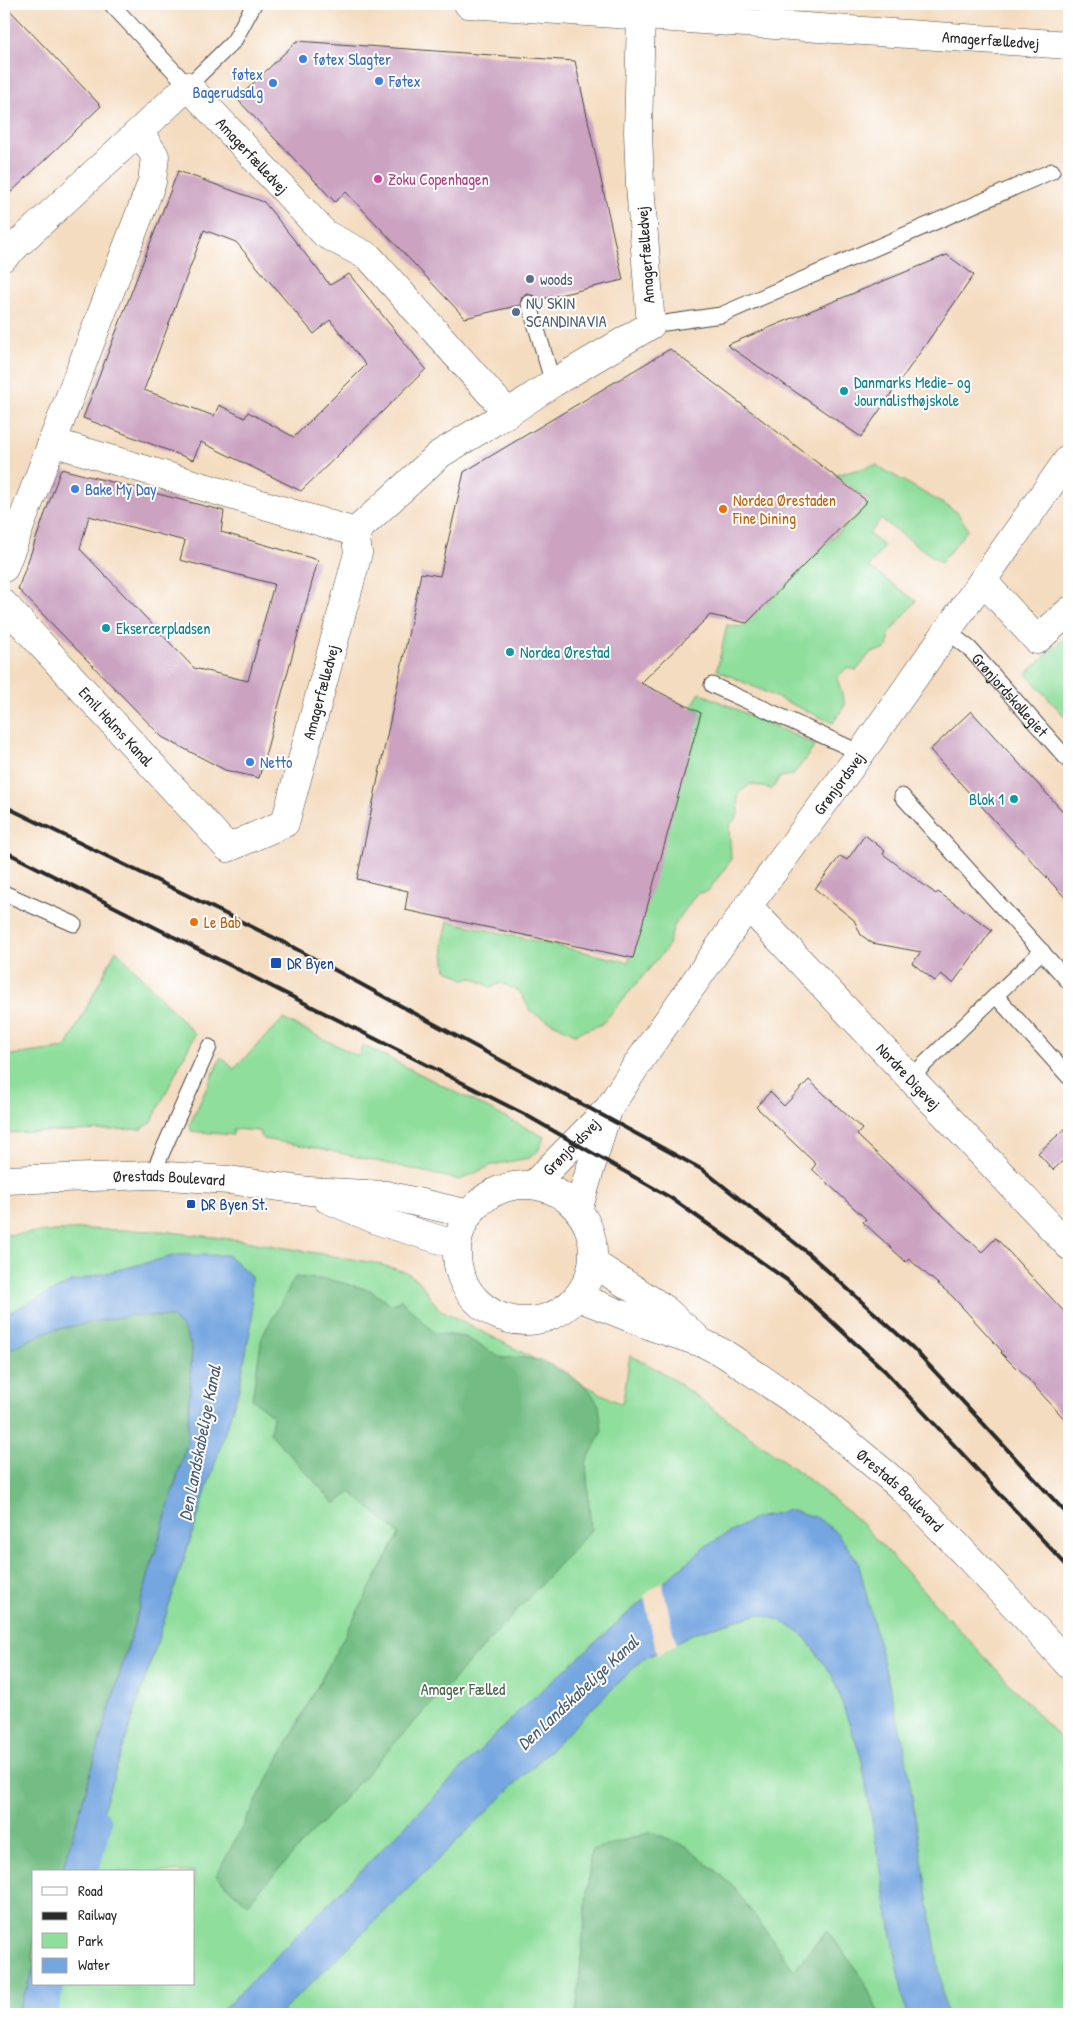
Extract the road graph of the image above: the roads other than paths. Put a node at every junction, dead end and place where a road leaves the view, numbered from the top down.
1 (110, 4) edge
2 (254, 4) edge
3 (468, 4) edge
4 (642, 16) junction
5 (1069, 45) edge
6 (188, 86) junction
7 (140, 133) junction
8 (1052, 171) dead end
9 (4, 257) edge
10 (529, 303) dead end
11 (651, 325) junction
12 (553, 383) junction
13 (508, 413) junction
14 (52, 442) junction
15 (1069, 458) edge
16 (355, 532) junction
17 (4, 568) edge
18 (983, 580) junction
19 (4, 604) edge
20 (1069, 611) edge
21 (948, 631) junction
22 (712, 686) dead end
23 (861, 753) junction
24 (1069, 761) edge
25 (902, 796) dead end
26 (228, 848) joint
27 (4, 893) edge
28 (748, 906) junction
29 (74, 924) dead end
30 (1042, 951) junction
31 (1069, 982) edge
32 (996, 996) junction
33 (210, 1047) dead end
34 (1069, 1077) edge
35 (910, 1078) junction
36 (608, 1108) junction
37 (152, 1175) junction
38 (12, 1182) edge
39 (533, 1185) junction
40 (309, 1191) junction
41 (578, 1210) junction
42 (469, 1214) junction
43 (457, 1245) junction
44 (1069, 1246) edge
45 (593, 1263) junction
46 (578, 1297) junction
47 (705, 1344) junction
48 (1069, 1665) edge

1 - 6 lane
2 - 6 lane
3 - 4 street, Amagerfælledvej
4 - 5 street, Amagerfælledvej
4 - 11 street, Amagerfælledvej
6 - 7 street
6 - 13 street, Amagerfælledvej
7 - 9 street
7 - 14 street
8 - 11 lane
10 - 12 lane
11 - 12 street, Amagerfælledvej
12 - 13 street, Amagerfælledvej
13 - 16 street, Amagerfælledvej
14 - 16 street
14 - 17 street
15 - 18 street, Grønjordsvej
16 - 26 street, Amagerfælledvej
18 - 20 street
18 - 21 street, Grønjordsvej
19 - 26 street, Emil Holms Kanal
21 - 23 street, Grønjordsvej
21 - 24 lane, Grønjordskollegiet
22 - 23 lane
23 - 28 street, Grønjordsvej
25 - 30 lane
27 - 29 lane
28 - 35 street, Nordre Digevej
28 - 36 street, Grønjordsvej
30 - 31 lane
30 - 32 lane
32 - 34 lane
32 - 35 lane
33 - 37 lane
35 - 44 street, Nordre Digevej
36 - 39 street, Grønjordsvej
36 - 41 street, Grønjordsvej
37 - 38 street, Ørestads Boulevard
37 - 40 street, Ørestads Boulevard
39 - 41 street
39 - 42 street
40 - 42 street, Ørestads Boulevard
40 - 43 street, Ørestads Boulevard
41 - 45 street
42 - 43 street
43 - 46 street
45 - 46 street
45 - 47 street, Ørestads Boulevard
46 - 47 street, Ørestads Boulevard
47 - 48 street, Ørestads Boulevard

